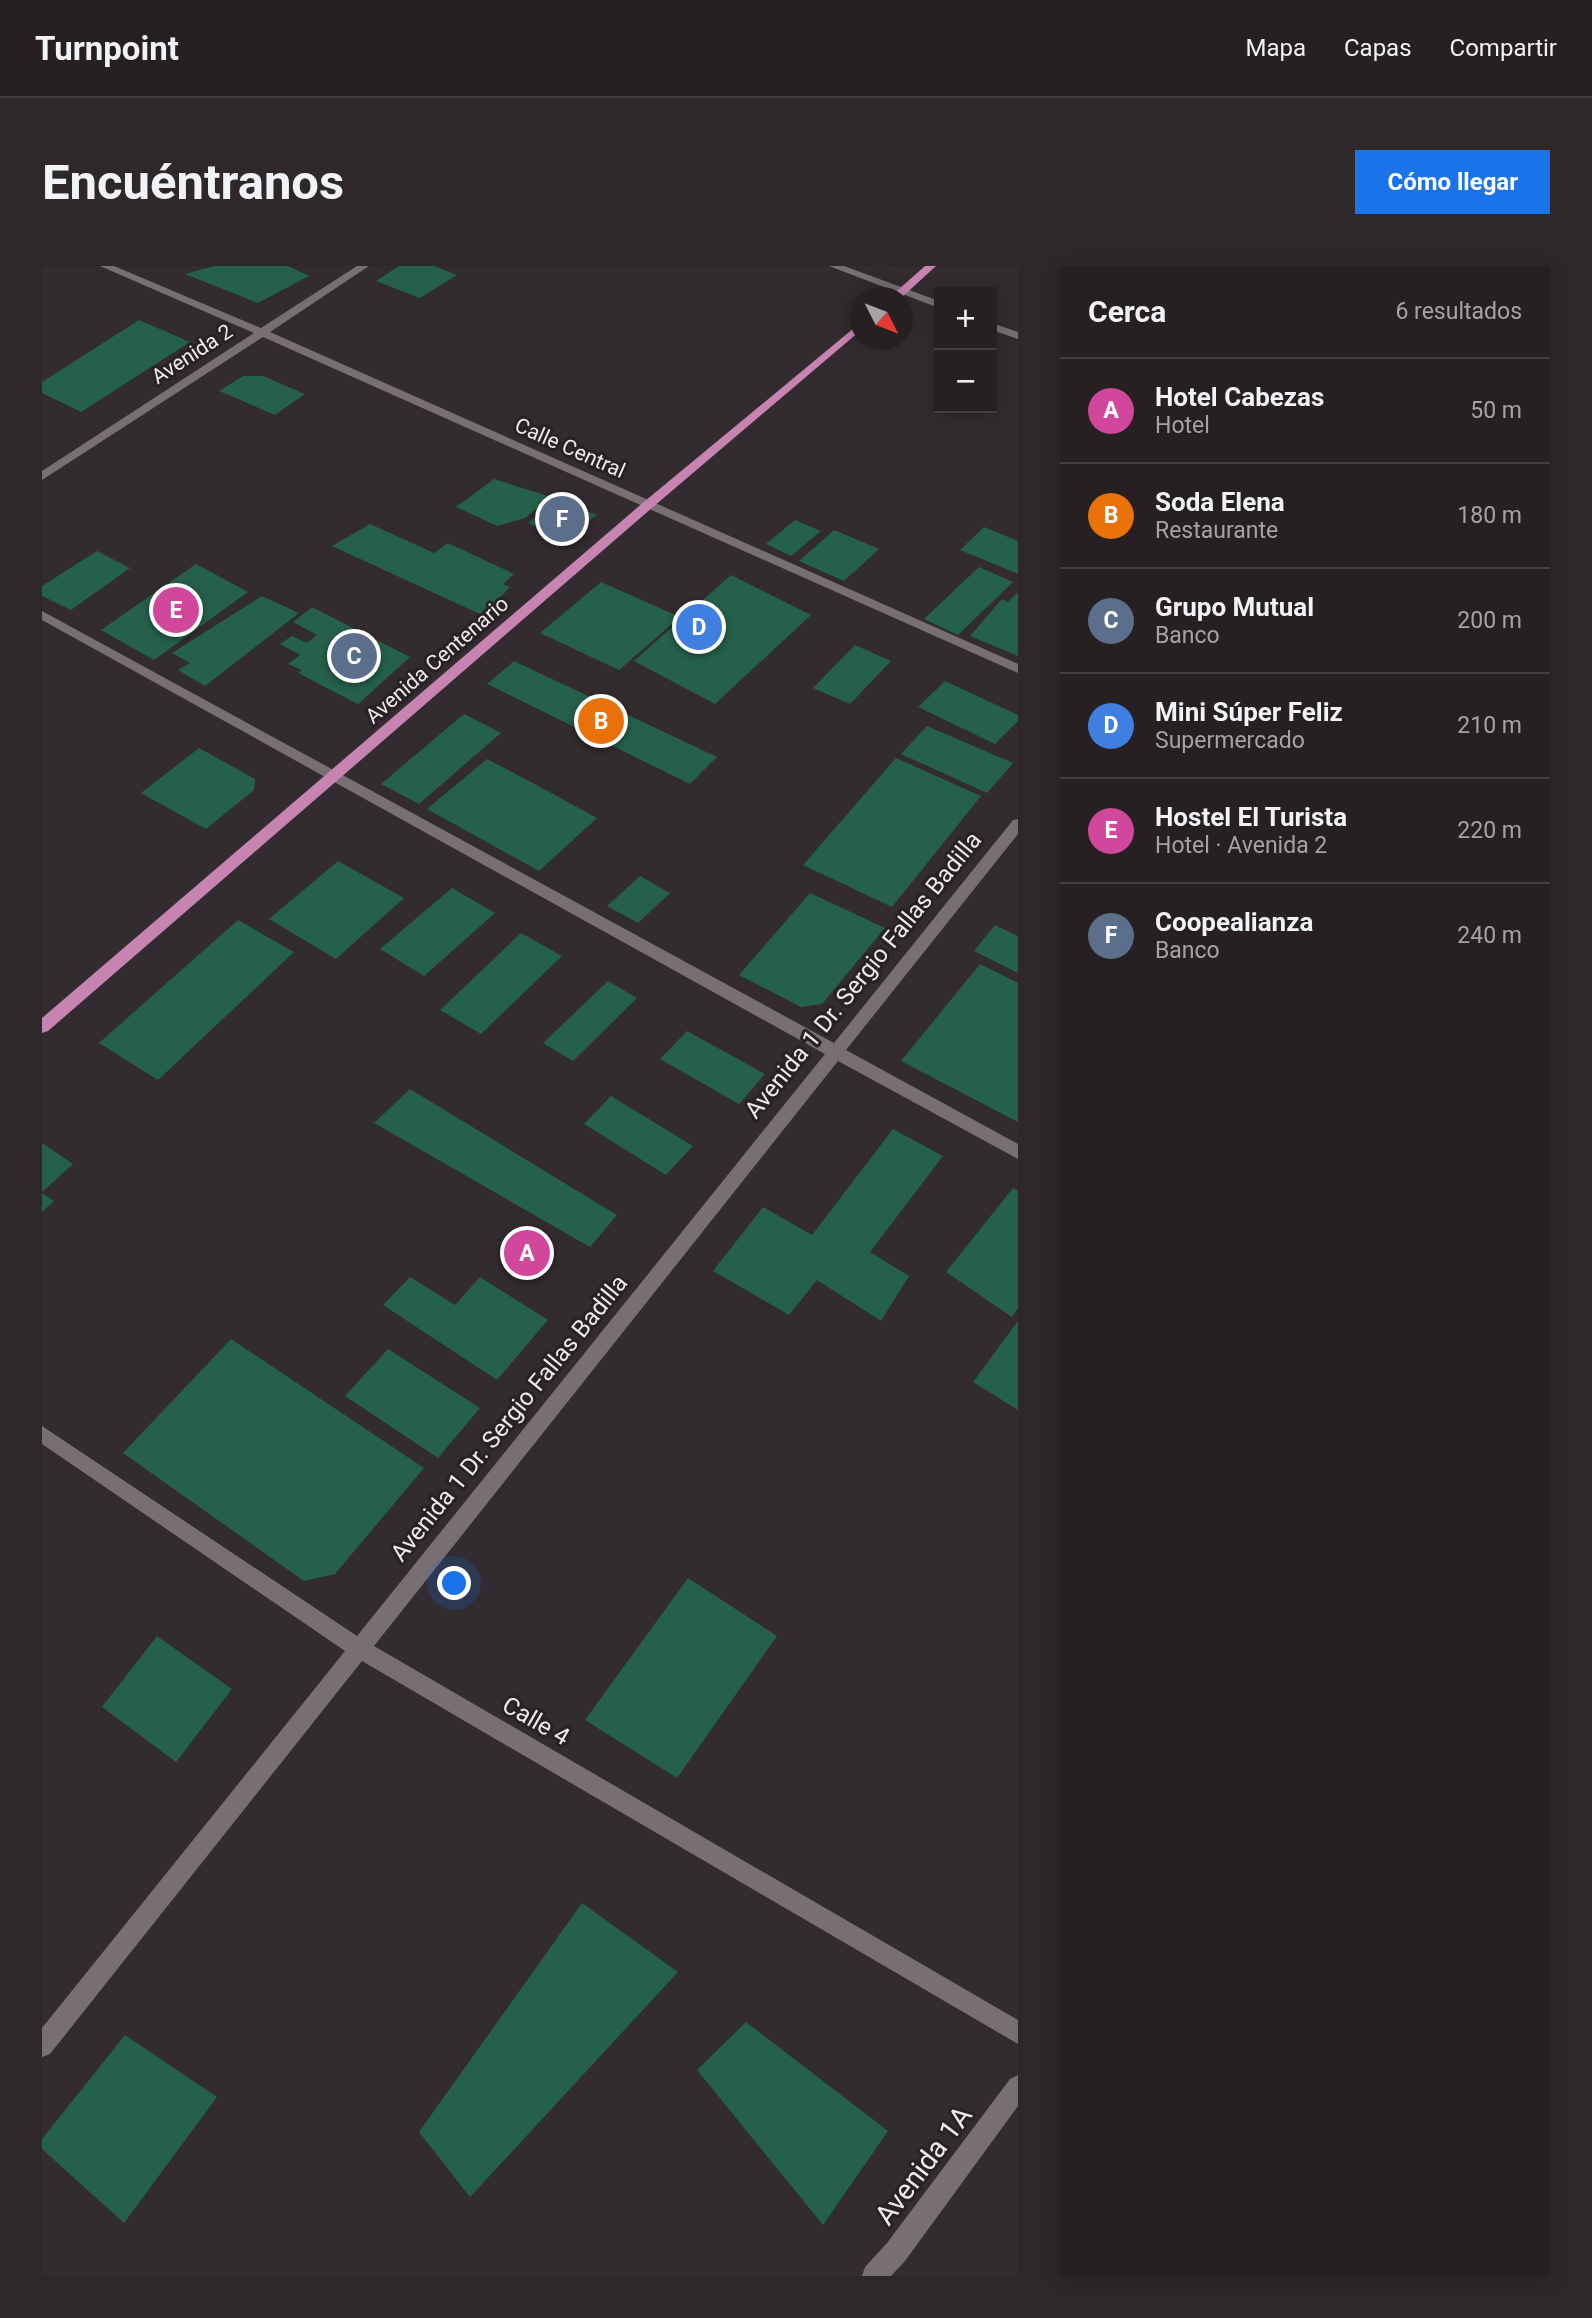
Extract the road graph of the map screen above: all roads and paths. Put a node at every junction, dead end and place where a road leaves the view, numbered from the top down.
1 (105, 266) edge
2 (364, 266) edge
3 (834, 266) edge
4 (931, 266) edge
5 (882, 287) edge
6 (906, 287) edge
7 (913, 298) edge
8 (934, 304) edge
9 (997, 328) edge
10 (261, 331) junction
11 (850, 334) edge
12 (1018, 336) edge
13 (42, 476) edge
14 (649, 504) junction
15 (42, 615) edge
16 (1018, 669) edge
17 (335, 776) junction
18 (1018, 824) edge
19 (42, 1027) edge
20 (836, 1052) junction
21 (1018, 1152) edge
22 (42, 1434) edge
23 (358, 1648) junction
24 (1018, 2033) edge
25 (42, 2046) edge
26 (1018, 2087) edge
27 (874, 2276) edge

1 - 10 street, Calle Central
2 - 10 street, Avenida 2
3 - 5 street
4 - 6 main road
7 - 8 street
9 - 12 street
10 - 13 street, Avenida 2
10 - 14 street, Calle Central
11 - 14 main road, Avenida Centenario
14 - 16 street, Calle Central
14 - 17 main road, Avenida Centenario
15 - 17 street
17 - 19 main road, Avenida Centenario
17 - 20 street
18 - 20 street, Avenida 1 Dr. Sergio Fallas Badilla
20 - 21 street
20 - 23 street, Avenida 1 Dr. Sergio Fallas Badilla
22 - 23 street, Calle 4
23 - 24 street, Calle 4
23 - 25 street, Avenida 1 Dr. Sergio Fallas Badilla
26 - 27 street, Avenida 1A

